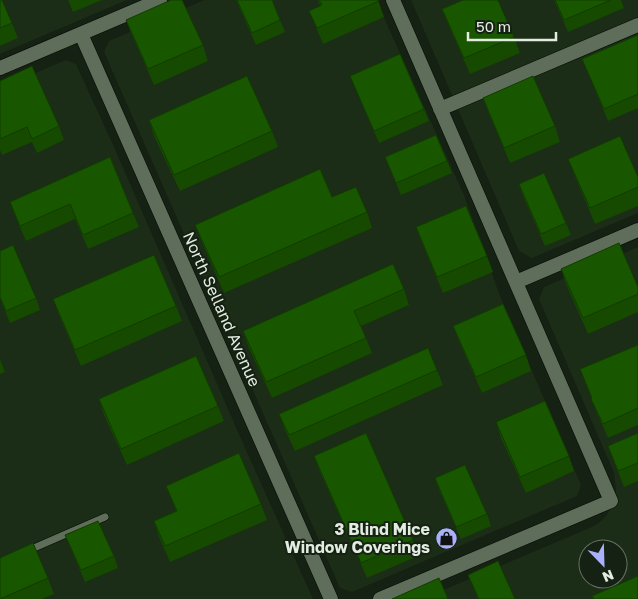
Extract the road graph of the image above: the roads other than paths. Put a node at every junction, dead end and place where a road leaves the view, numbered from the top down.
1 (160, 0) edge
2 (393, 0) edge
3 (638, 25) edge
4 (81, 34) junction
5 (0, 68) edge
6 (440, 109) junction
7 (638, 230) edge
8 (516, 282) junction
9 (105, 518) dead end
10 (18, 555) edge
11 (331, 599) edge
12 (380, 599) edge

1 - 4 street
2 - 6 street
3 - 6 street
4 - 5 street
4 - 11 street, North Selland Avenue
6 - 8 street
7 - 8 street
8 - 12 street
9 - 10 lane

